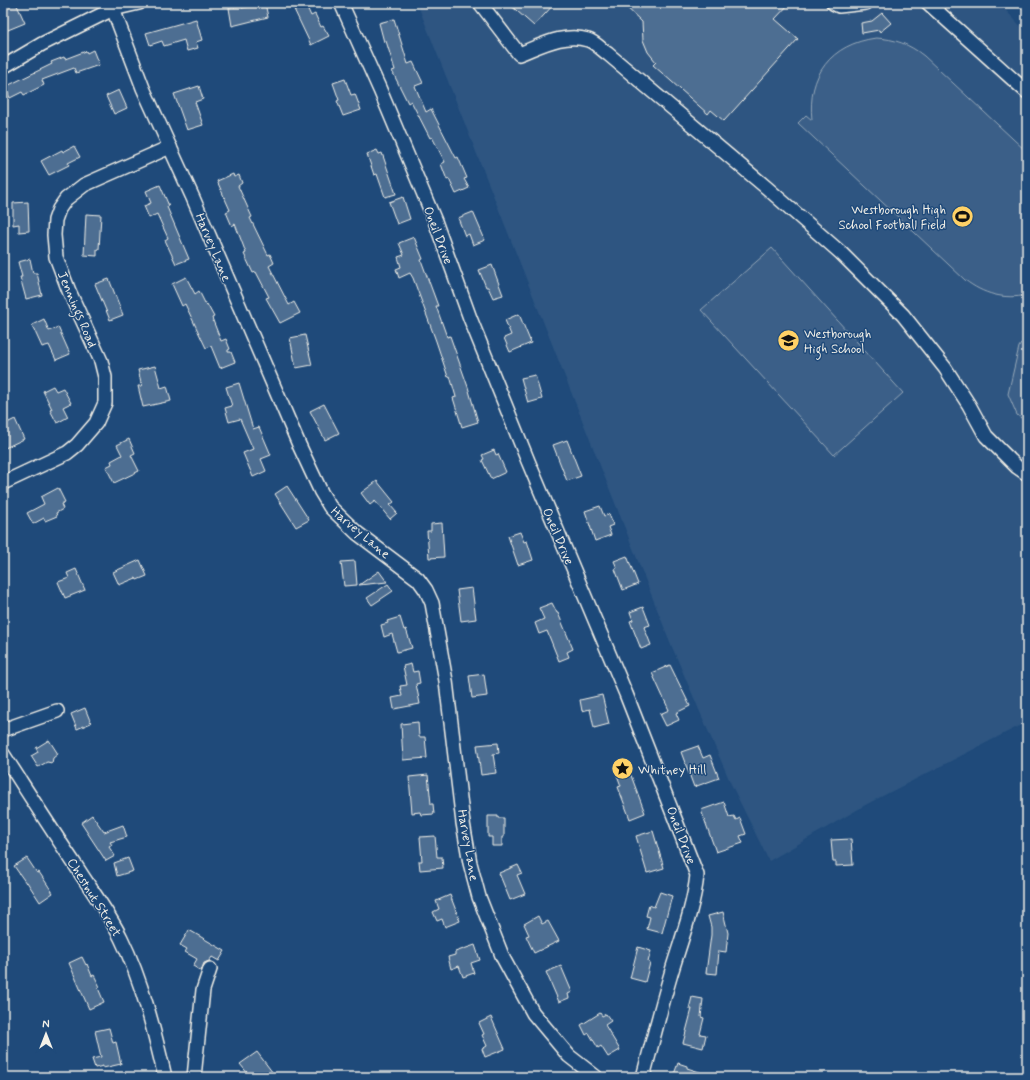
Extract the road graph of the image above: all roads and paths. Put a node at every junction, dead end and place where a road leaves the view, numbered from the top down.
1 (139, 3) edge
2 (341, 3) edge
3 (480, 3) edge
4 (833, 3) edge
5 (866, 3) edge
6 (928, 3) edge
7 (113, 10) junction
8 (3, 67) edge
9 (1027, 92) edge
10 (170, 148) junction
11 (1027, 474) edge
12 (3, 483) edge
13 (57, 711) dead end
14 (3, 730) edge
15 (3, 754) edge
16 (210, 969) dead end
17 (165, 1077) edge
18 (194, 1077) edge
19 (596, 1077) edge
20 (643, 1077) edge

1 - 7 street
2 - 20 street, Oneil Drive
3 - 11 street
4 - 5 street
6 - 9 street
7 - 8 street
7 - 10 street, Harvey Lane
10 - 12 street, Jennings Road
10 - 19 street, Harvey Lane
13 - 14 street
15 - 17 street, Chestnut Street
16 - 18 street

